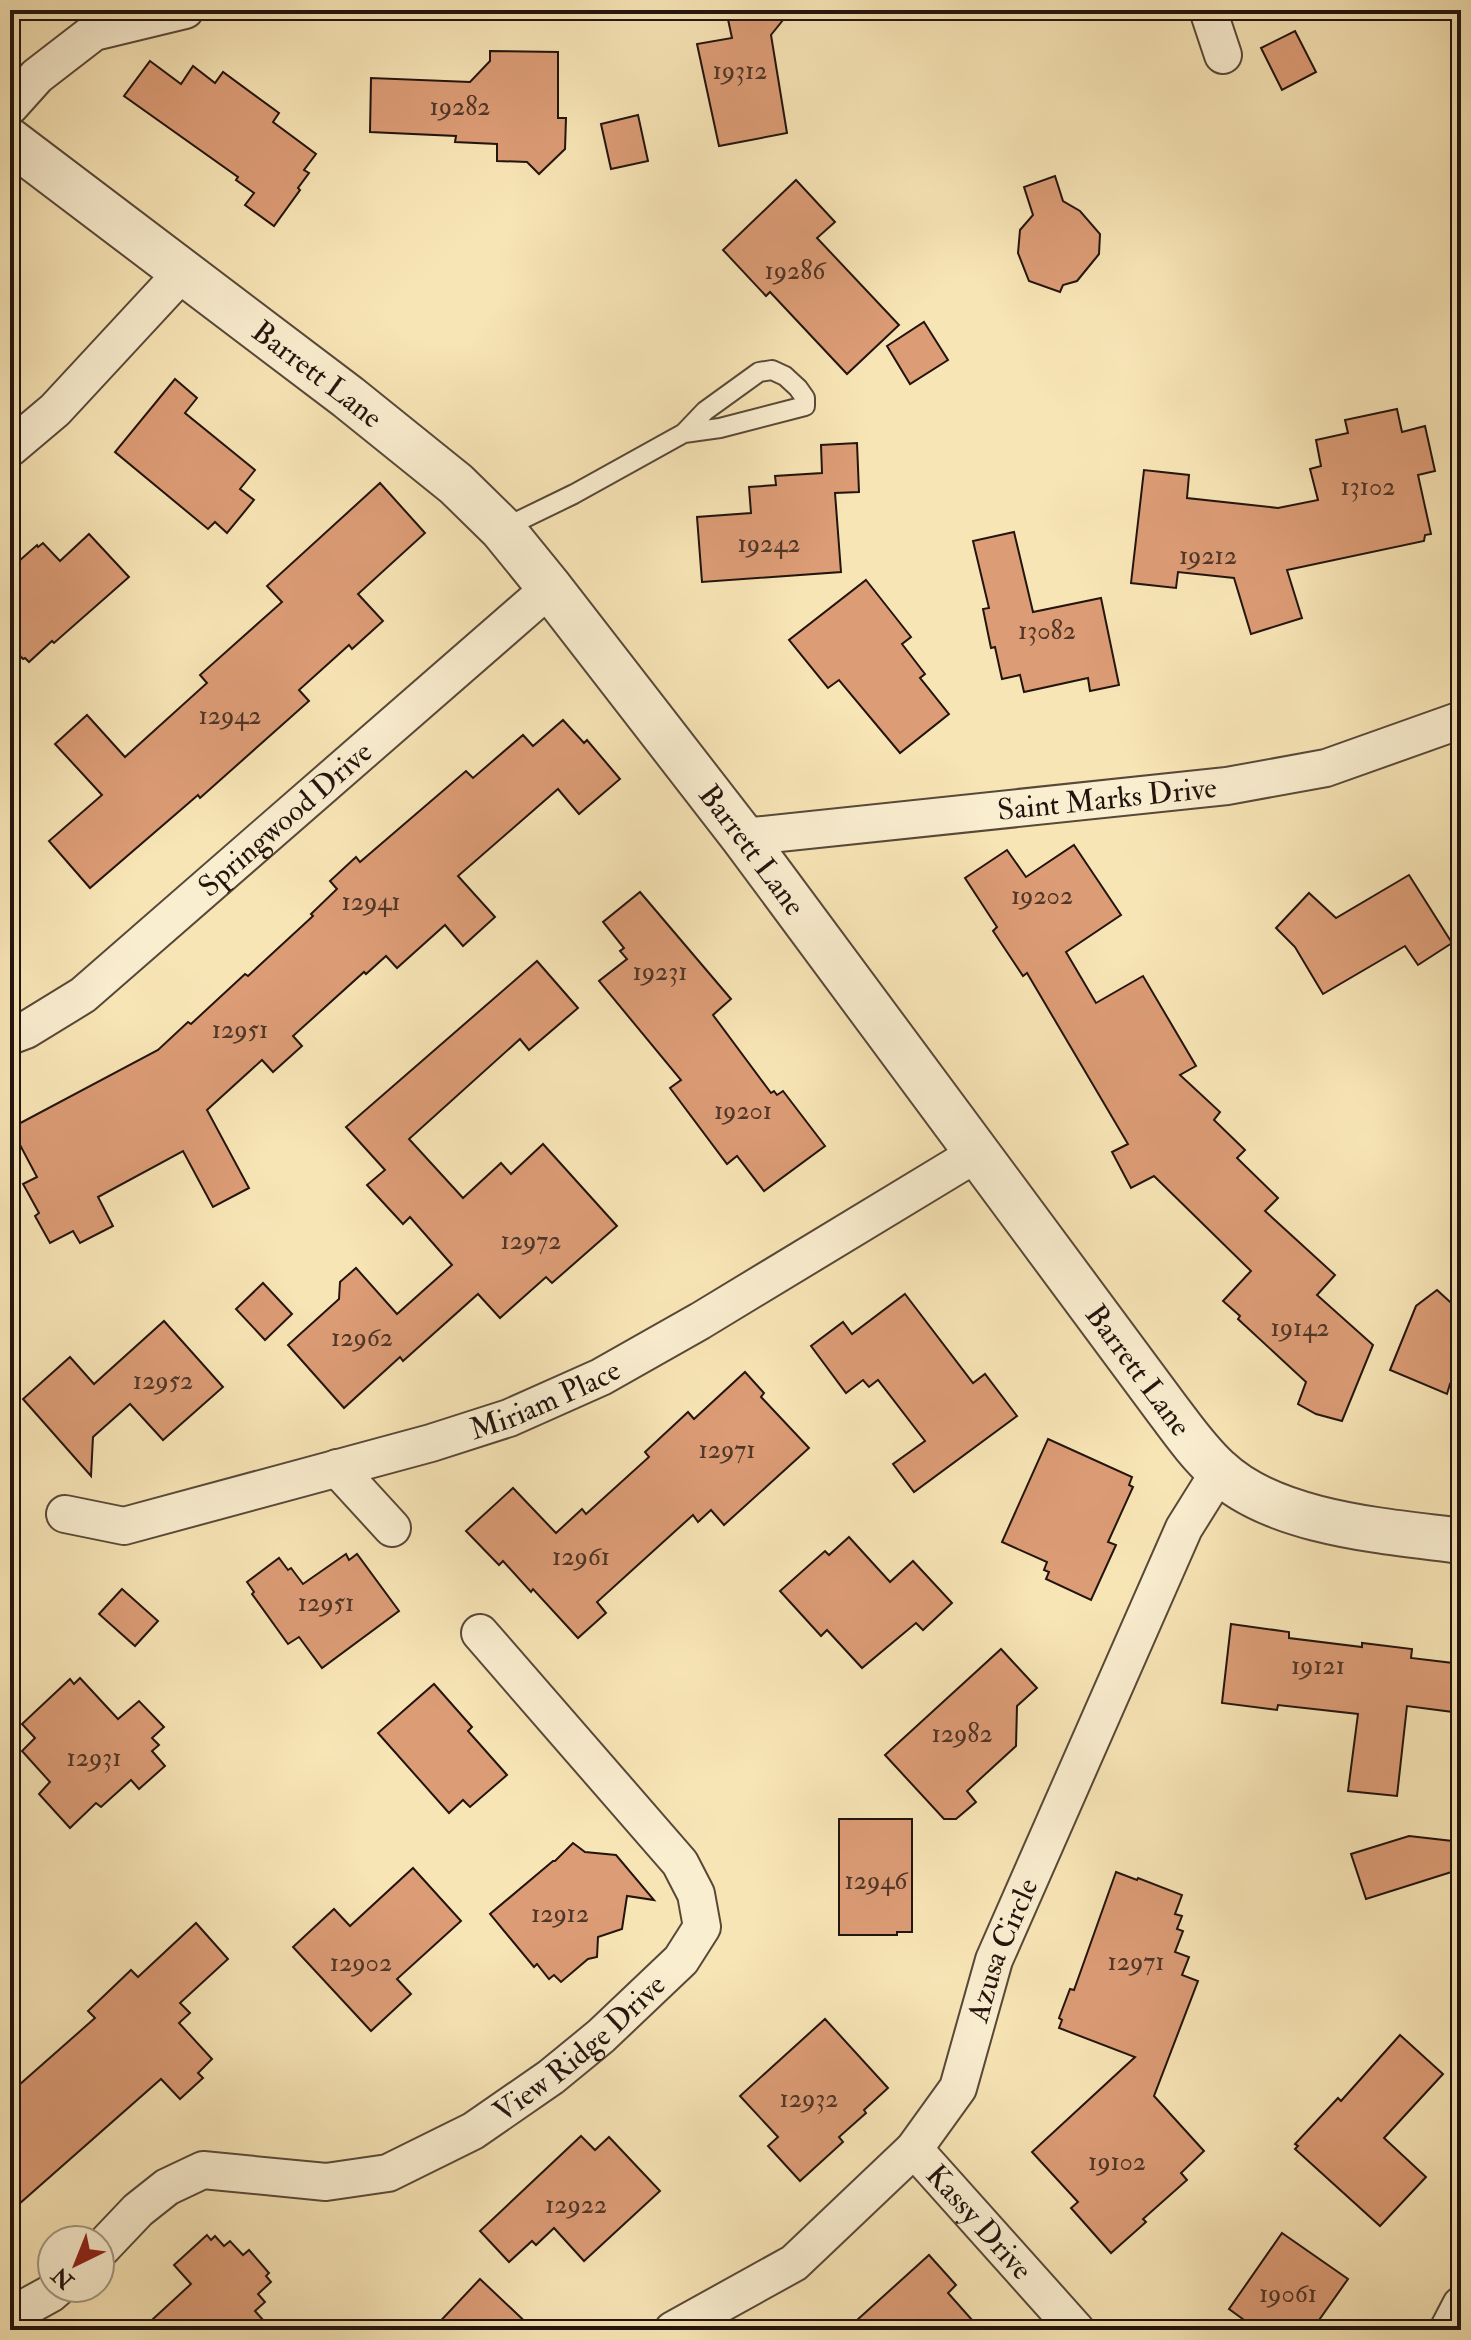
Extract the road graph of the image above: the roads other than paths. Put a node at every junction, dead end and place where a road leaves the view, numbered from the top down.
1 (185, 10) edge
2 (1208, 10) edge
3 (1223, 55) dead end
4 (10, 106) edge
5 (10, 141) edge
6 (182, 273) junction
7 (684, 433) junction
8 (10, 448) edge
9 (502, 529) junction
10 (550, 588) junction
11 (1461, 720) edge
12 (743, 837) junction
13 (10, 1036) edge
14 (979, 1152) junction
15 (337, 1468) junction
16 (1219, 1472) junction
17 (65, 1514) dead end
18 (392, 1528) dead end
19 (1461, 1541) edge
20 (480, 1633) dead end
21 (914, 2149) junction
22 (116, 2233) edge
23 (36, 2302) edge
24 (1461, 2305) edge
25 (10, 2316) edge
26 (673, 2330) edge
27 (1076, 2330) edge
28 (1448, 2330) edge

1 - 4 street
2 - 3 street
5 - 6 street, Barrett Lane
6 - 8 street
6 - 9 street, Barrett Lane
7 - 7 lane
7 - 9 lane
9 - 10 street, Barrett Lane
10 - 12 street, Barrett Lane
10 - 13 street, Springwood Drive
11 - 12 street, Saint Marks Drive
12 - 14 street, Barrett Lane
14 - 15 street, Miriam Place
14 - 16 street, Barrett Lane
15 - 17 street, Miriam Place
15 - 18 street
16 - 19 street, Barrett Lane
16 - 21 street, Azusa Circle
20 - 22 street, View Ridge Drive
21 - 26 street, Azusa Circle
21 - 27 street, Kassy Drive
23 - 25 street
24 - 28 street

